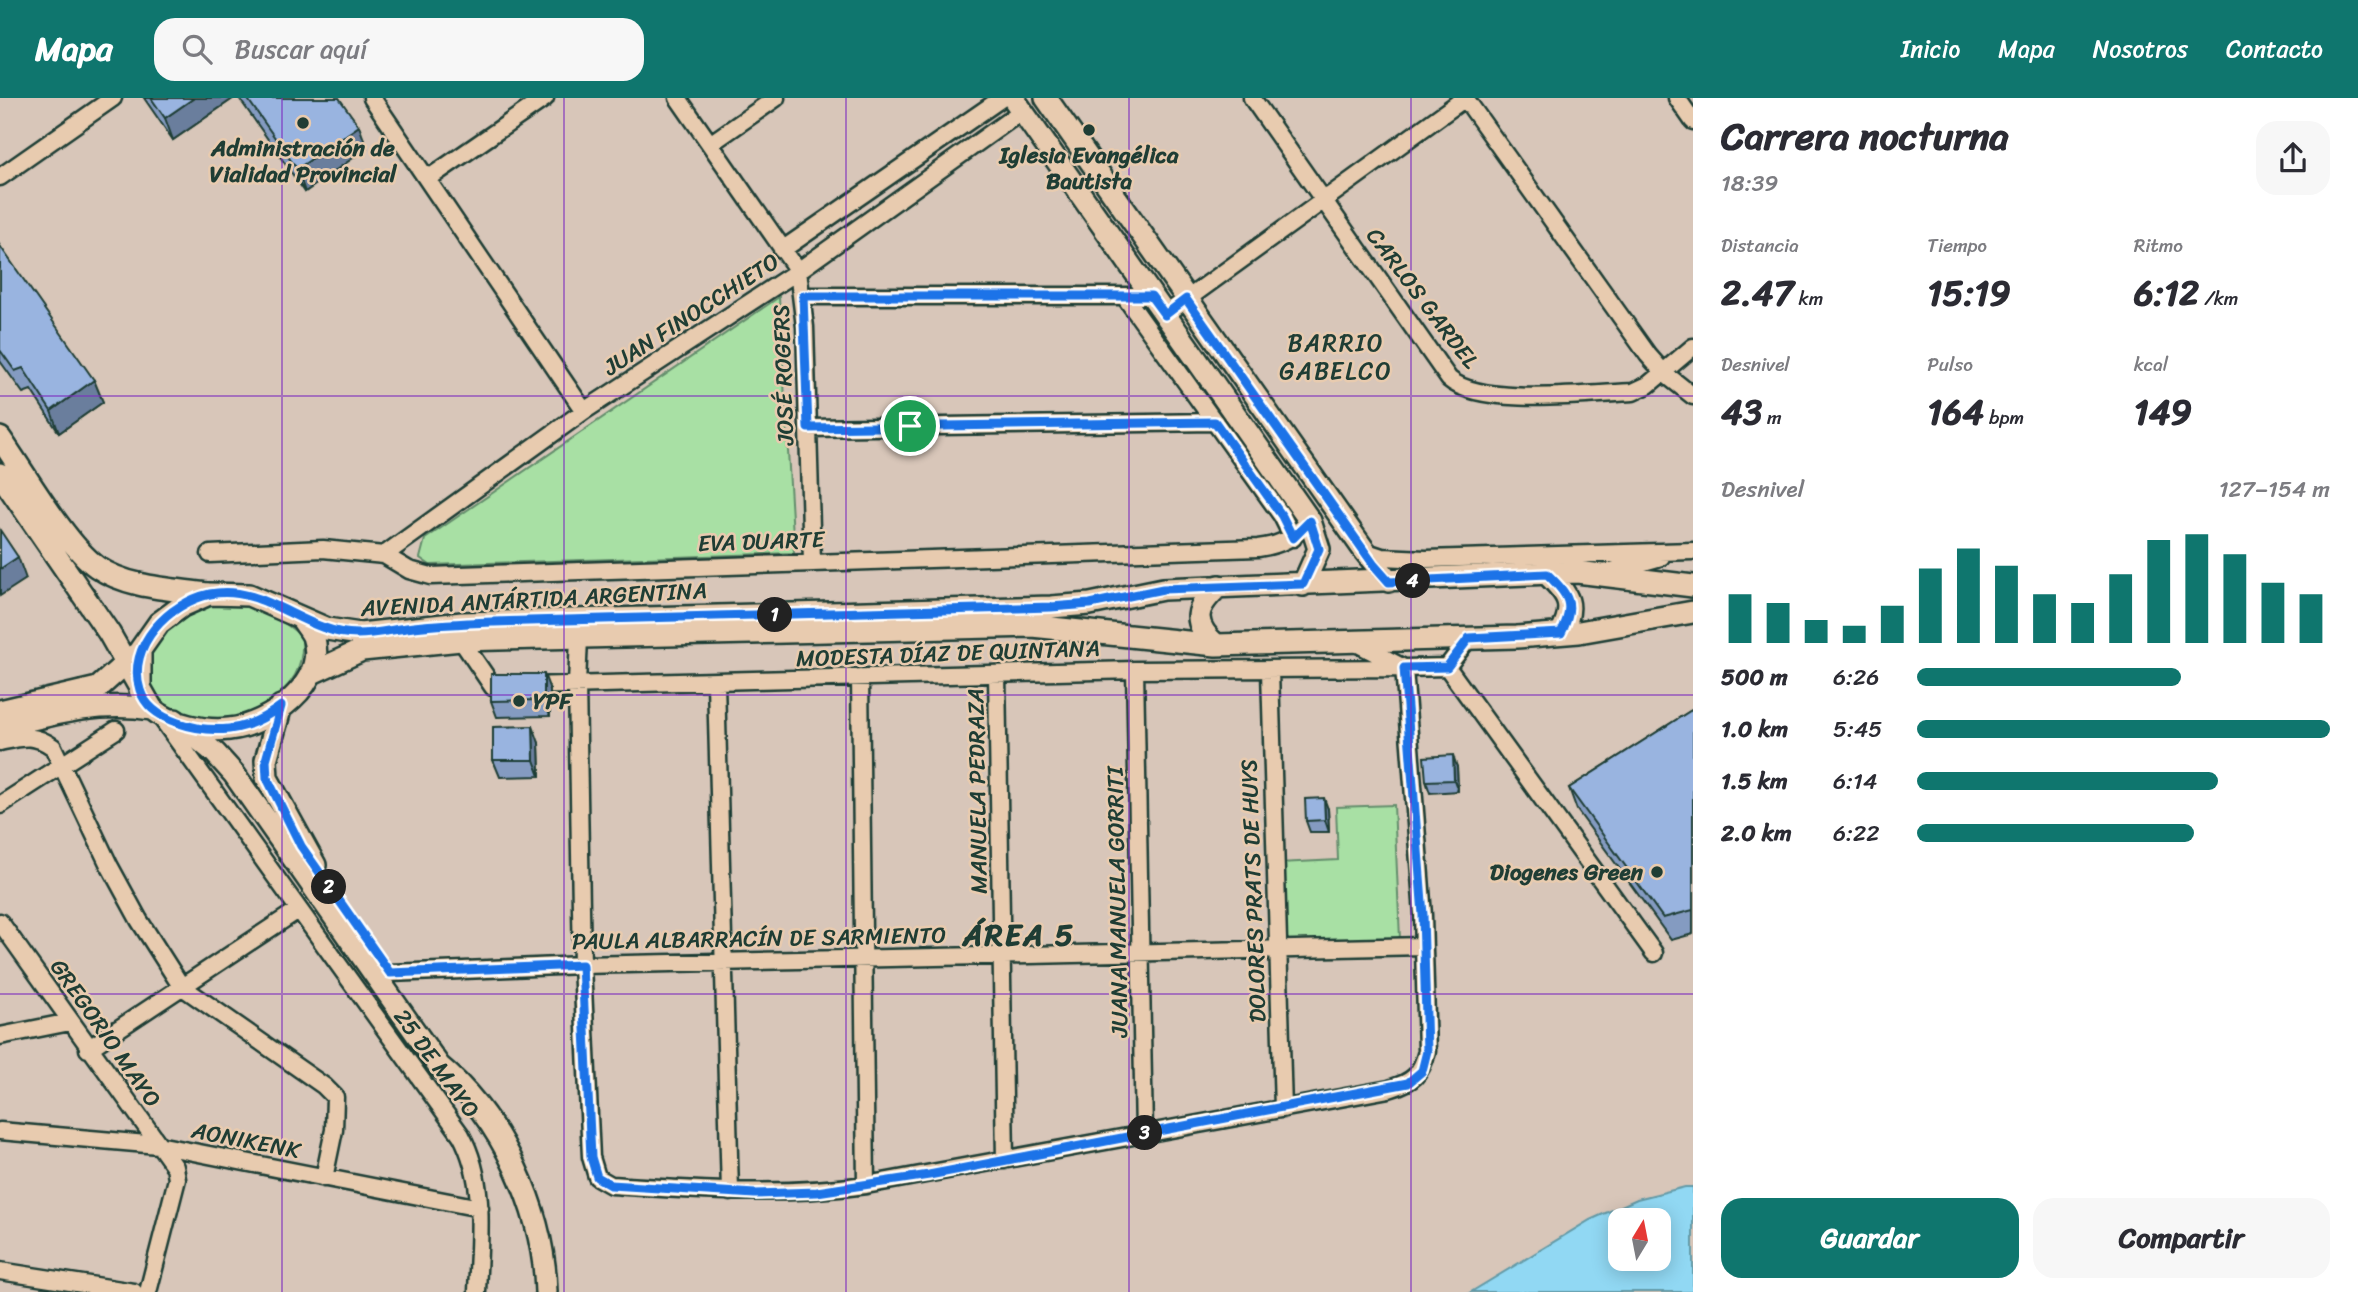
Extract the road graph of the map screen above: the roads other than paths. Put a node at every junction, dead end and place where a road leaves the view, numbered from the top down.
1 (113, 98) edge
2 (372, 98) edge
3 (545, 98) edge
4 (678, 98) edge
5 (776, 98) edge
6 (1002, 98) edge
7 (1046, 98) edge
8 (1252, 98) edge
9 (1465, 98) edge
10 (1677, 98) edge
11 (984, 103) edge
12 (1017, 105) edge
13 (1693, 121) edge
14 (710, 144) junction
15 (0, 177) edge
16 (429, 178) junction
17 (1323, 201) junction
18 (782, 250) junction
19 (798, 271) junction
20 (803, 296) junction
21 (1125, 296) junction
22 (1151, 296) junction
23 (1186, 299) junction
24 (1165, 315) junction
25 (1693, 347) edge
26 (1664, 373) junction
27 (1693, 396) edge
28 (584, 411) junction
29 (1215, 422) junction
30 (808, 428) junction
31 (0, 438) edge
32 (0, 474) edge
33 (1310, 521) junction
34 (1293, 538) junction
35 (1364, 550) junction
36 (1688, 551) edge
37 (210, 554) dead end
38 (384, 555) junction
39 (812, 562) junction
40 (1547, 574) junction
41 (1603, 574) junction
42 (1389, 582) junction
43 (1303, 584) junction
44 (1219, 586) junction
45 (1693, 586) edge
46 (209, 594) junction
47 (1693, 612) edge
48 (301, 618) junction
49 (1561, 633) junction
50 (579, 638) junction
51 (1469, 638) junction
52 (461, 640) junction
53 (1354, 641) junction
54 (1216, 645) junction
55 (133, 657) junction
56 (1447, 667) junction
57 (1404, 668) junction
58 (1135, 670) junction
59 (1270, 671) junction
60 (312, 673) junction
61 (997, 674) junction
62 (860, 677) junction
63 (716, 683) junction
64 (578, 684) junction
65 (281, 706) junction
66 (157, 709) junction
67 (0, 711) edge
68 (0, 727) edge
69 (116, 730) dead end
70 (0, 742) edge
71 (62, 764) junction
72 (0, 805) edge
73 (298, 909) junction
74 (0, 922) edge
75 (1424, 946) junction
76 (1276, 950) junction
77 (1141, 953) junction
78 (1654, 953) dead end
79 (1003, 956) junction
80 (865, 959) junction
81 (722, 963) junction
82 (582, 965) junction
83 (390, 973) junction
84 (181, 986) junction
85 (70, 1022) junction
86 (0, 1035) edge
87 (88, 1049) junction
88 (458, 1083) junction
89 (1283, 1109) junction
90 (0, 1131) edge
91 (1144, 1133) junction
92 (158, 1146) junction
93 (1005, 1160) junction
94 (324, 1178) junction
95 (866, 1185) junction
96 (730, 1192) junction
97 (480, 1209) junction
98 (0, 1271) edge
99 (134, 1292) edge
100 (148, 1292) edge
101 (477, 1292) edge
102 (547, 1292) edge

1 - 15 street
2 - 16 street
3 - 16 street
4 - 14 street, JOSÉ ROGERS
5 - 14 street
6 - 11 street, JUAN FINOCCHIETO
7 - 23 main road
8 - 17 street, CARLOS GARDEL
9 - 17 street
9 - 26 street
10 - 13 street
11 - 18 street, JUAN FINOCCHIETO
12 - 19 street, JUAN FINOCCHIETO
12 - 22 main road
14 - 18 street, JOSÉ ROGERS
16 - 28 street
17 - 23 street
17 - 26 street, CARLOS GARDEL
18 - 19 street, JOSÉ ROGERS
19 - 20 street, JOSÉ ROGERS
19 - 28 street, JUAN FINOCCHIETO
20 - 21 street
20 - 30 street, JOSÉ ROGERS
21 - 22 street
21 - 29 street
22 - 24 main road
23 - 24 street
23 - 35 main road
24 - 33 main road
25 - 26 street, CARLOS GARDEL
26 - 27 street
28 - 38 street, JUAN FINOCCHIETO
29 - 30 street
29 - 34 street
30 - 39 street, JOSÉ ROGERS
31 - 46 main road
32 - 55 main road
33 - 34 street, EVA DUARTE
33 - 43 main road
34 - 39 street, EVA DUARTE
35 - 36 street
35 - 42 main road
36 - 41 street
37 - 38 street, EVA DUARTE
38 - 39 street, EVA DUARTE
40 - 41 main road, AVENIDA ANTÁRTIDA ARGENTINA
40 - 42 main road, AVENIDA ANTÁRTIDA ARGENTINA
40 - 49 main road
41 - 45 main road, AVENIDA ANTÁRTIDA ARGENTINA
42 - 43 main road, AVENIDA ANTÁRTIDA ARGENTINA
43 - 44 main road, AVENIDA ANTÁRTIDA ARGENTINA
44 - 48 main road, AVENIDA ANTÁRTIDA ARGENTINA
44 - 54 main road
46 - 48 main road
46 - 55 main road
47 - 49 main road, AVENIDA ANTÁRTIDA ARGENTINA
48 - 60 main road
49 - 51 main road, AVENIDA ANTÁRTIDA ARGENTINA
50 - 52 main road, AVENIDA ANTÁRTIDA ARGENTINA
50 - 54 main road, AVENIDA ANTÁRTIDA ARGENTINA
50 - 64 street
51 - 53 main road, AVENIDA ANTÁRTIDA ARGENTINA
51 - 56 street
52 - 60 main road, AVENIDA ANTÁRTIDA ARGENTINA
52 - 64 street, MODESTA DÍAZ DE QUINTANA
53 - 54 main road, AVENIDA ANTÁRTIDA ARGENTINA
53 - 57 street
55 - 66 main road
55 - 67 main road
56 - 57 street, MODESTA DÍAZ DE QUINTANA
56 - 78 street
57 - 59 street, MODESTA DÍAZ DE QUINTANA
57 - 75 street
58 - 59 street, MODESTA DÍAZ DE QUINTANA
58 - 61 street, MODESTA DÍAZ DE QUINTANA
58 - 77 street, JUANA MANUELA GORRITI
59 - 76 street, DOLORES PRATS DE HUYS
60 - 65 main road
61 - 62 street, MODESTA DÍAZ DE QUINTANA
61 - 79 street, MANUELA PEDRAZA
62 - 63 street, MODESTA DÍAZ DE QUINTANA
62 - 80 street
63 - 64 street, MODESTA DÍAZ DE QUINTANA
63 - 81 street
64 - 82 street
65 - 66 main road
65 - 83 main road
66 - 68 main road
66 - 73 street, 25 DE MAYO
66 - 88 main road
69 - 71 street
70 - 71 street
71 - 72 street
71 - 84 street
73 - 84 street
73 - 97 street, 25 DE MAYO
74 - 85 street, GREGORIO MAYO
75 - 76 street, PAULA ALBARRACÍN DE SARMIENTO
75 - 89 street
76 - 77 street, PAULA ALBARRACÍN DE SARMIENTO
76 - 89 street, DOLORES PRATS DE HUYS
77 - 79 street, PAULA ALBARRACÍN DE SARMIENTO
77 - 91 street, JUANA MANUELA GORRITI
79 - 80 street, PAULA ALBARRACÍN DE SARMIENTO
79 - 93 street, MANUELA PEDRAZA
80 - 81 street, PAULA ALBARRACÍN DE SARMIENTO
80 - 95 street
81 - 82 street, PAULA ALBARRACÍN DE SARMIENTO
81 - 96 street
82 - 83 street, PAULA ALBARRACÍN DE SARMIENTO
82 - 96 street
83 - 88 main road
84 - 87 street
84 - 94 street
85 - 86 street
85 - 87 street, GREGORIO MAYO
87 - 92 street, GREGORIO MAYO
88 - 102 main road
89 - 91 street
90 - 92 street, AONIKENK
91 - 93 street
92 - 94 street, AONIKENK
92 - 100 street, GREGORIO MAYO
93 - 95 street
94 - 97 street, AONIKENK
95 - 96 street
97 - 101 street, 25 DE MAYO
98 - 99 street

